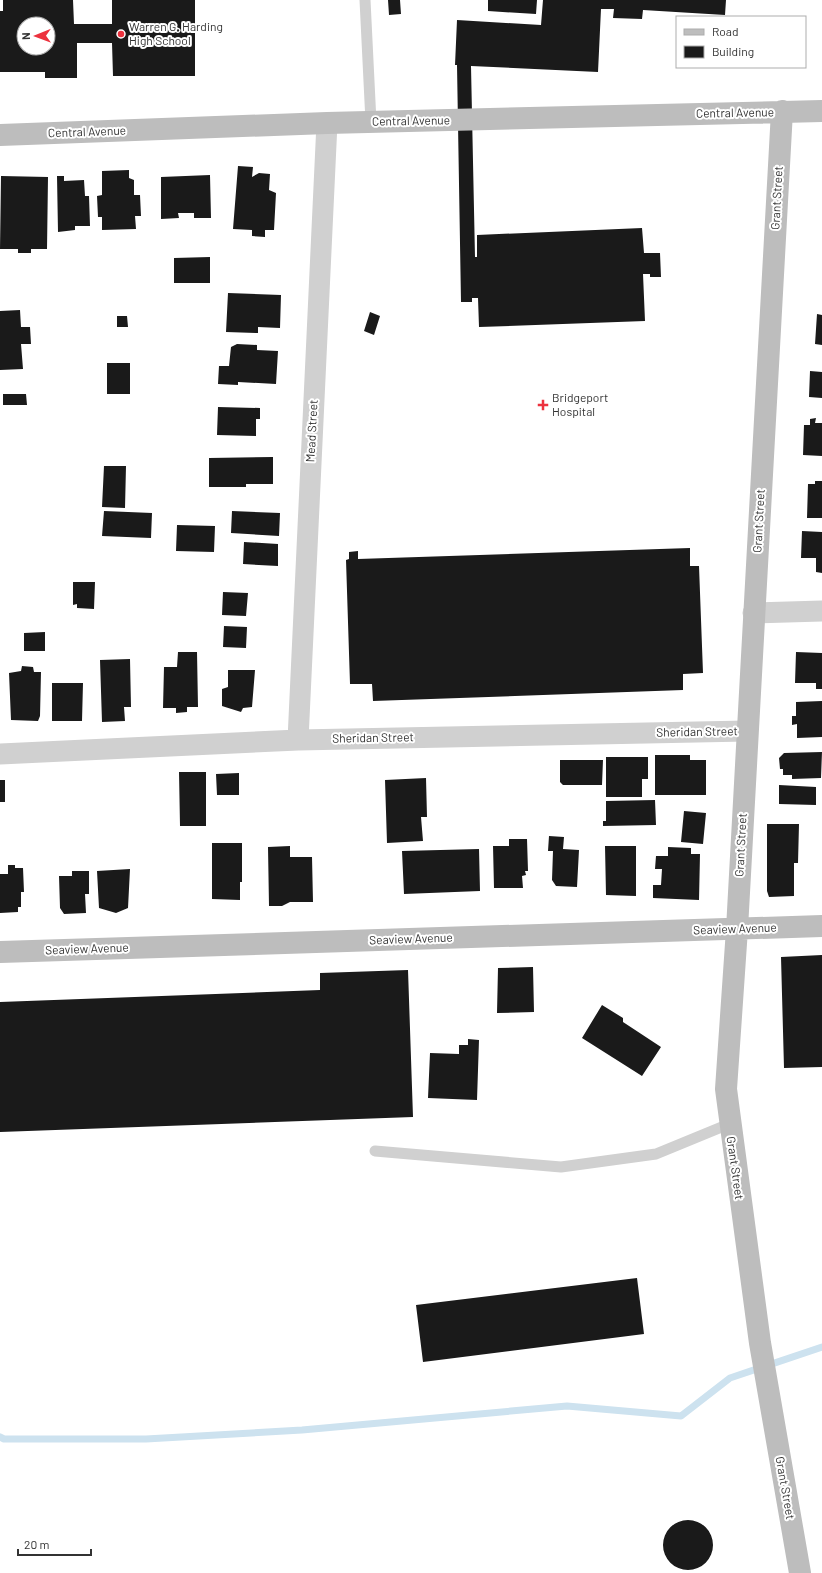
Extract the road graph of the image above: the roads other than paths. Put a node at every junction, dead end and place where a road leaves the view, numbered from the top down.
1 (365, 0) edge
2 (822, 111) edge
3 (782, 112) junction
4 (371, 122) junction
5 (327, 123) junction
6 (0, 135) edge
7 (822, 611) edge
8 (753, 613) junction
9 (746, 732) junction
10 (298, 740) junction
11 (0, 754) edge
12 (822, 926) edge
13 (737, 929) junction
14 (0, 952) edge
15 (729, 1124) junction
16 (375, 1151) dead end
17 (800, 1573) edge

1 - 4 lane
2 - 3 main road, Central Avenue
3 - 4 main road, Central Avenue
3 - 8 main road, Grant Street
4 - 5 main road, Central Avenue
5 - 6 main road, Central Avenue
5 - 10 street, Mead Street
7 - 8 street
8 - 9 main road, Grant Street
9 - 10 street, Sheridan Street
9 - 13 main road, Grant Street
10 - 11 street, Sheridan Street
12 - 13 main road, Seaview Avenue
13 - 14 main road, Seaview Avenue
13 - 15 main road, Grant Street
15 - 16 lane
15 - 17 main road, Grant Street

